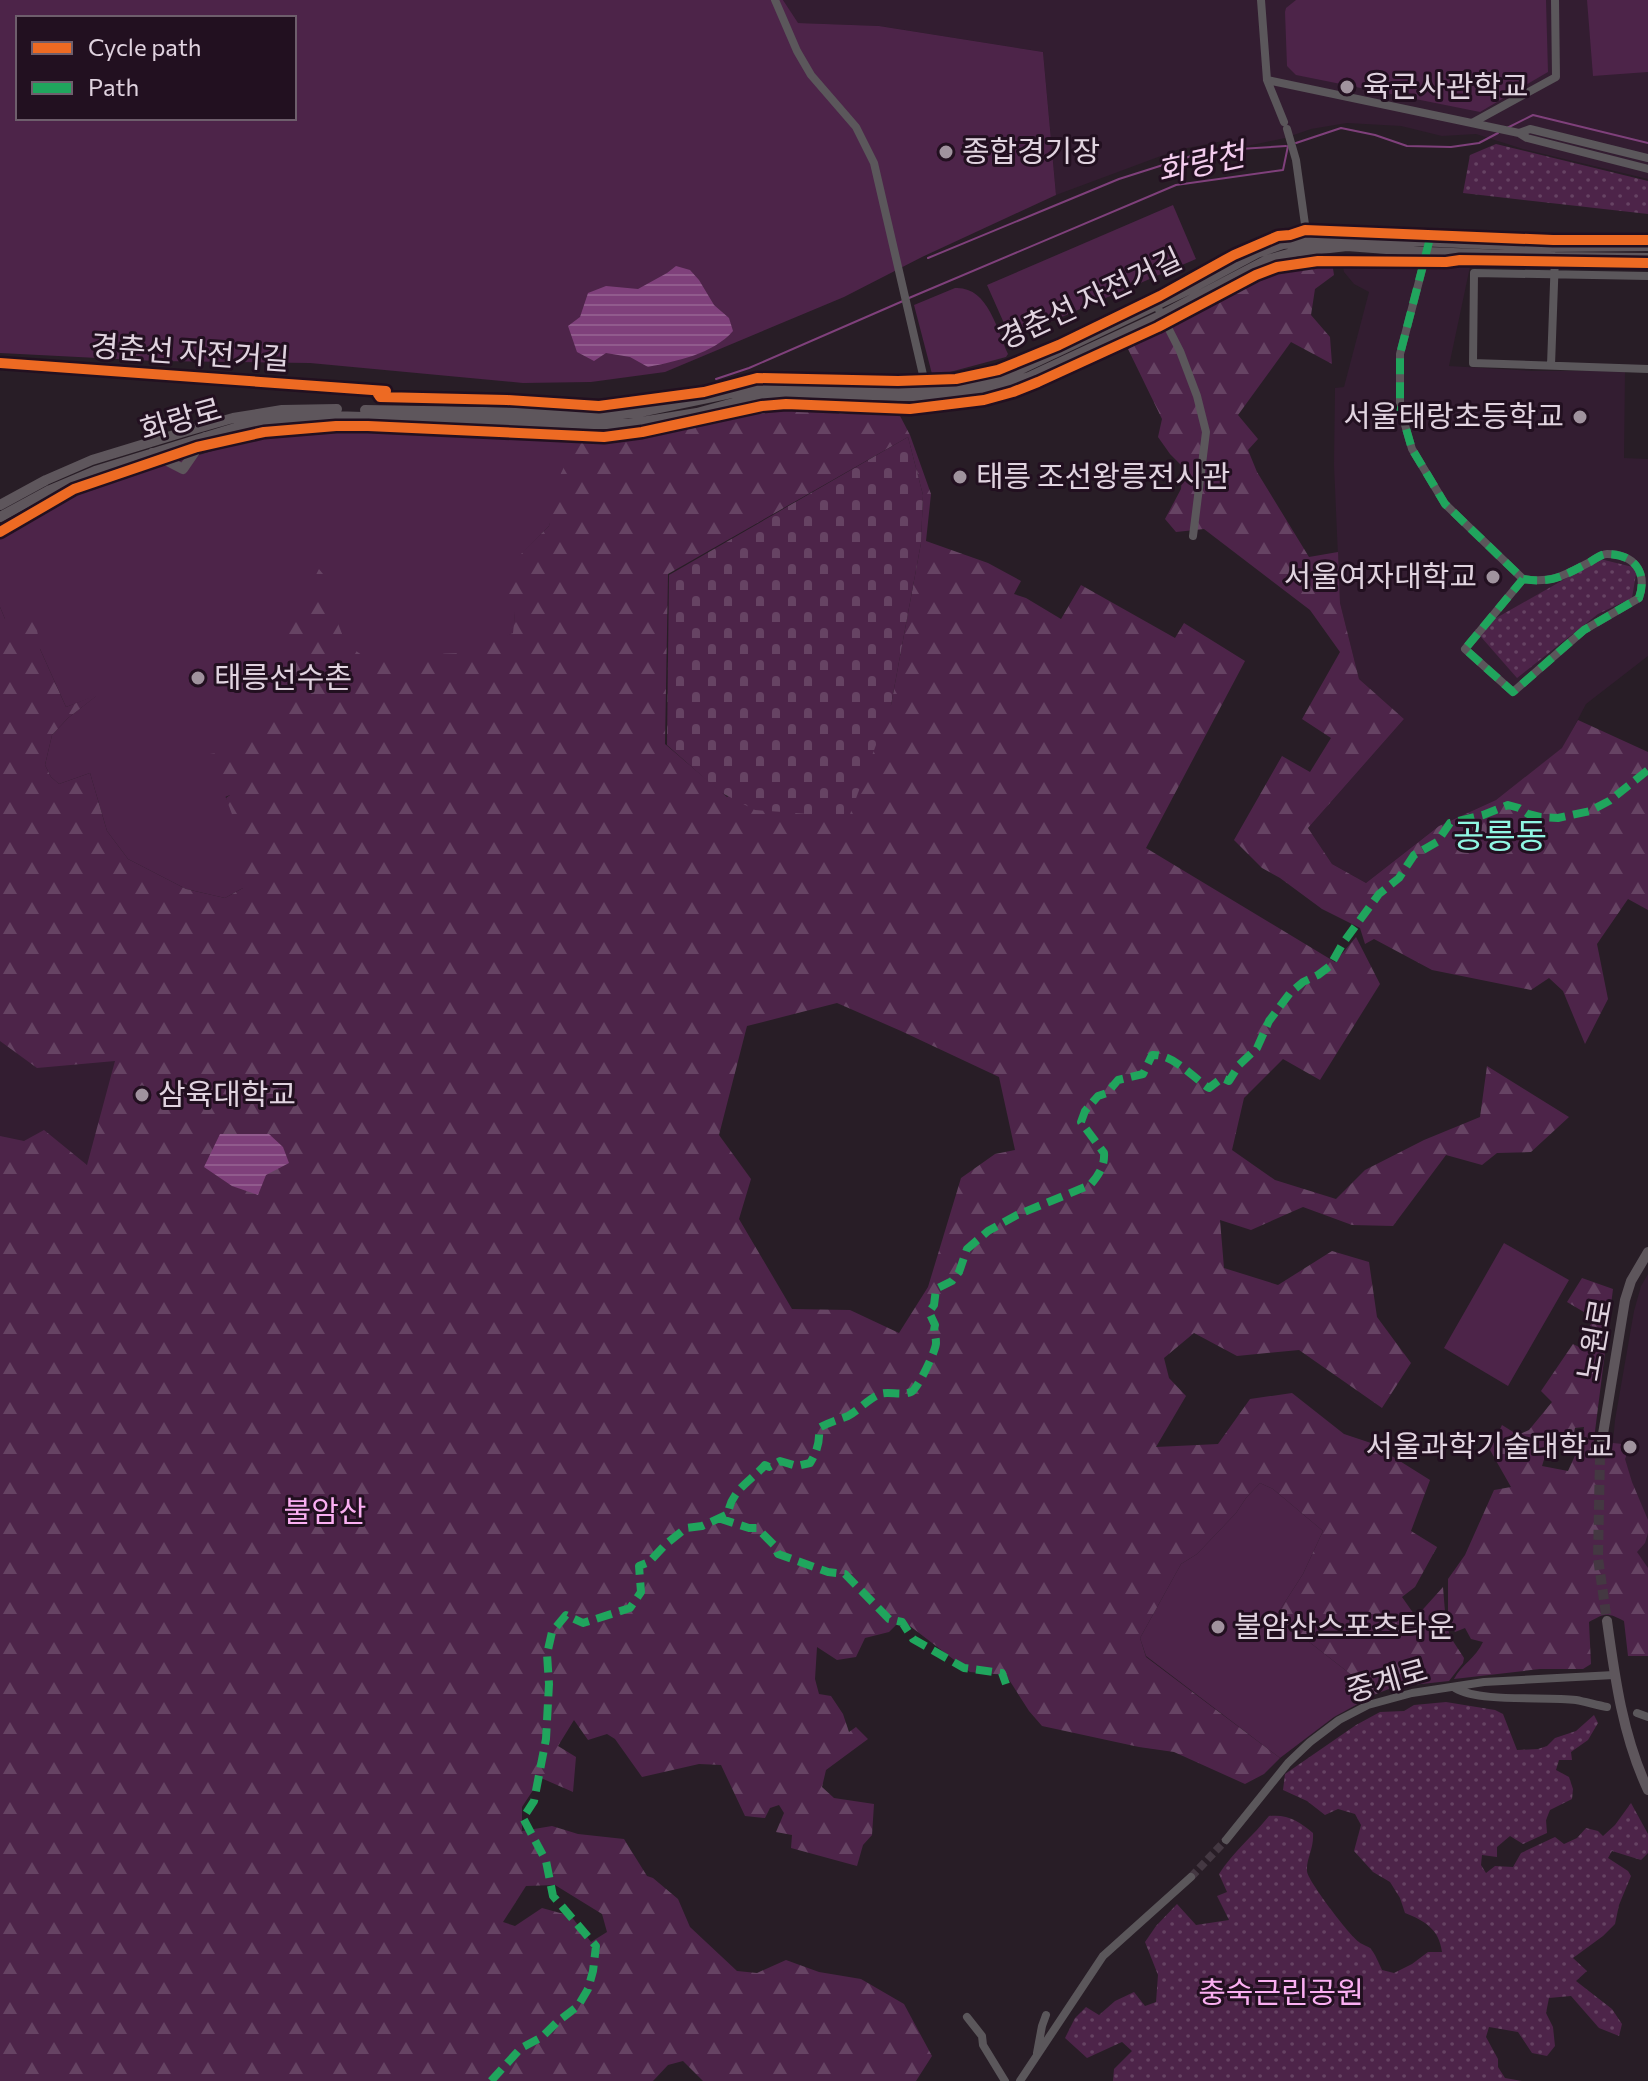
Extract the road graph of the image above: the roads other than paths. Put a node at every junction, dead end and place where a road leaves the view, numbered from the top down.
1 (775, 0) edge
2 (1261, 0) edge
3 (1555, 0) edge
4 (1267, 80) junction
5 (1471, 124) junction
6 (1519, 133) junction
7 (1648, 158) edge
8 (1648, 169) edge
9 (1308, 246) junction
10 (1648, 246) edge
11 (1428, 247) junction
12 (1551, 257) junction
13 (1648, 258) edge
14 (1554, 274) junction
15 (1648, 276) edge
16 (1159, 310) junction
17 (1551, 365) junction
18 (1648, 369) edge
19 (927, 393) junction
20 (233, 418) junction
21 (203, 438) junction
22 (150, 448) junction
23 (29, 502) junction
24 (0, 505) edge
25 (0, 517) edge
26 (0, 523) edge
27 (1193, 536) dead end
28 (1523, 579) junction
29 (1648, 1252) edge
30 (1602, 1440) tunnel mouth
31 (1607, 1621) tunnel mouth
32 (1614, 1675) junction
33 (1455, 1688) junction
34 (1607, 1707) dead end
35 (1637, 1713) dead end
36 (1648, 1717) edge
37 (1648, 1790) edge
38 (1226, 1840) tunnel mouth
39 (1191, 1877) tunnel mouth
40 (1046, 2015) dead end
41 (967, 2017) dead end
42 (1037, 2055) junction
43 (1005, 2081) edge
44 (1020, 2081) edge

1 - 19 street
2 - 4 street
3 - 5 street
4 - 5 street
4 - 9 street
5 - 6 street
6 - 7 street
6 - 8 street
9 - 11 main road, 화랑로
9 - 16 main road, 화랑로
10 - 11 main road, 화랑로
11 - 12 main road, 화랑로
11 - 28 street
12 - 13 main road, 화랑로
12 - 14 street
14 - 15 street
14 - 17 street
14 - 17 street
16 - 19 main road, 화랑로
16 - 27 street
17 - 18 street
19 - 20 main road, 화랑로
19 - 21 main road, 화랑로
20 - 21 main road
20 - 22 main road, 화랑로
21 - 22 main road, 화랑로
21 - 22 main road
22 - 23 main road, 화랑로
22 - 24 main road, 화랑로
23 - 25 main road, 화랑로
23 - 26 main road
28 - 28 street
29 - 30 main road, 노원로
31 - 32 main road
32 - 33 street, 중계로
32 - 37 main road
33 - 34 street
33 - 38 street, 중계로
35 - 36 street
39 - 42 street
40 - 42 street
41 - 43 street
42 - 44 street

